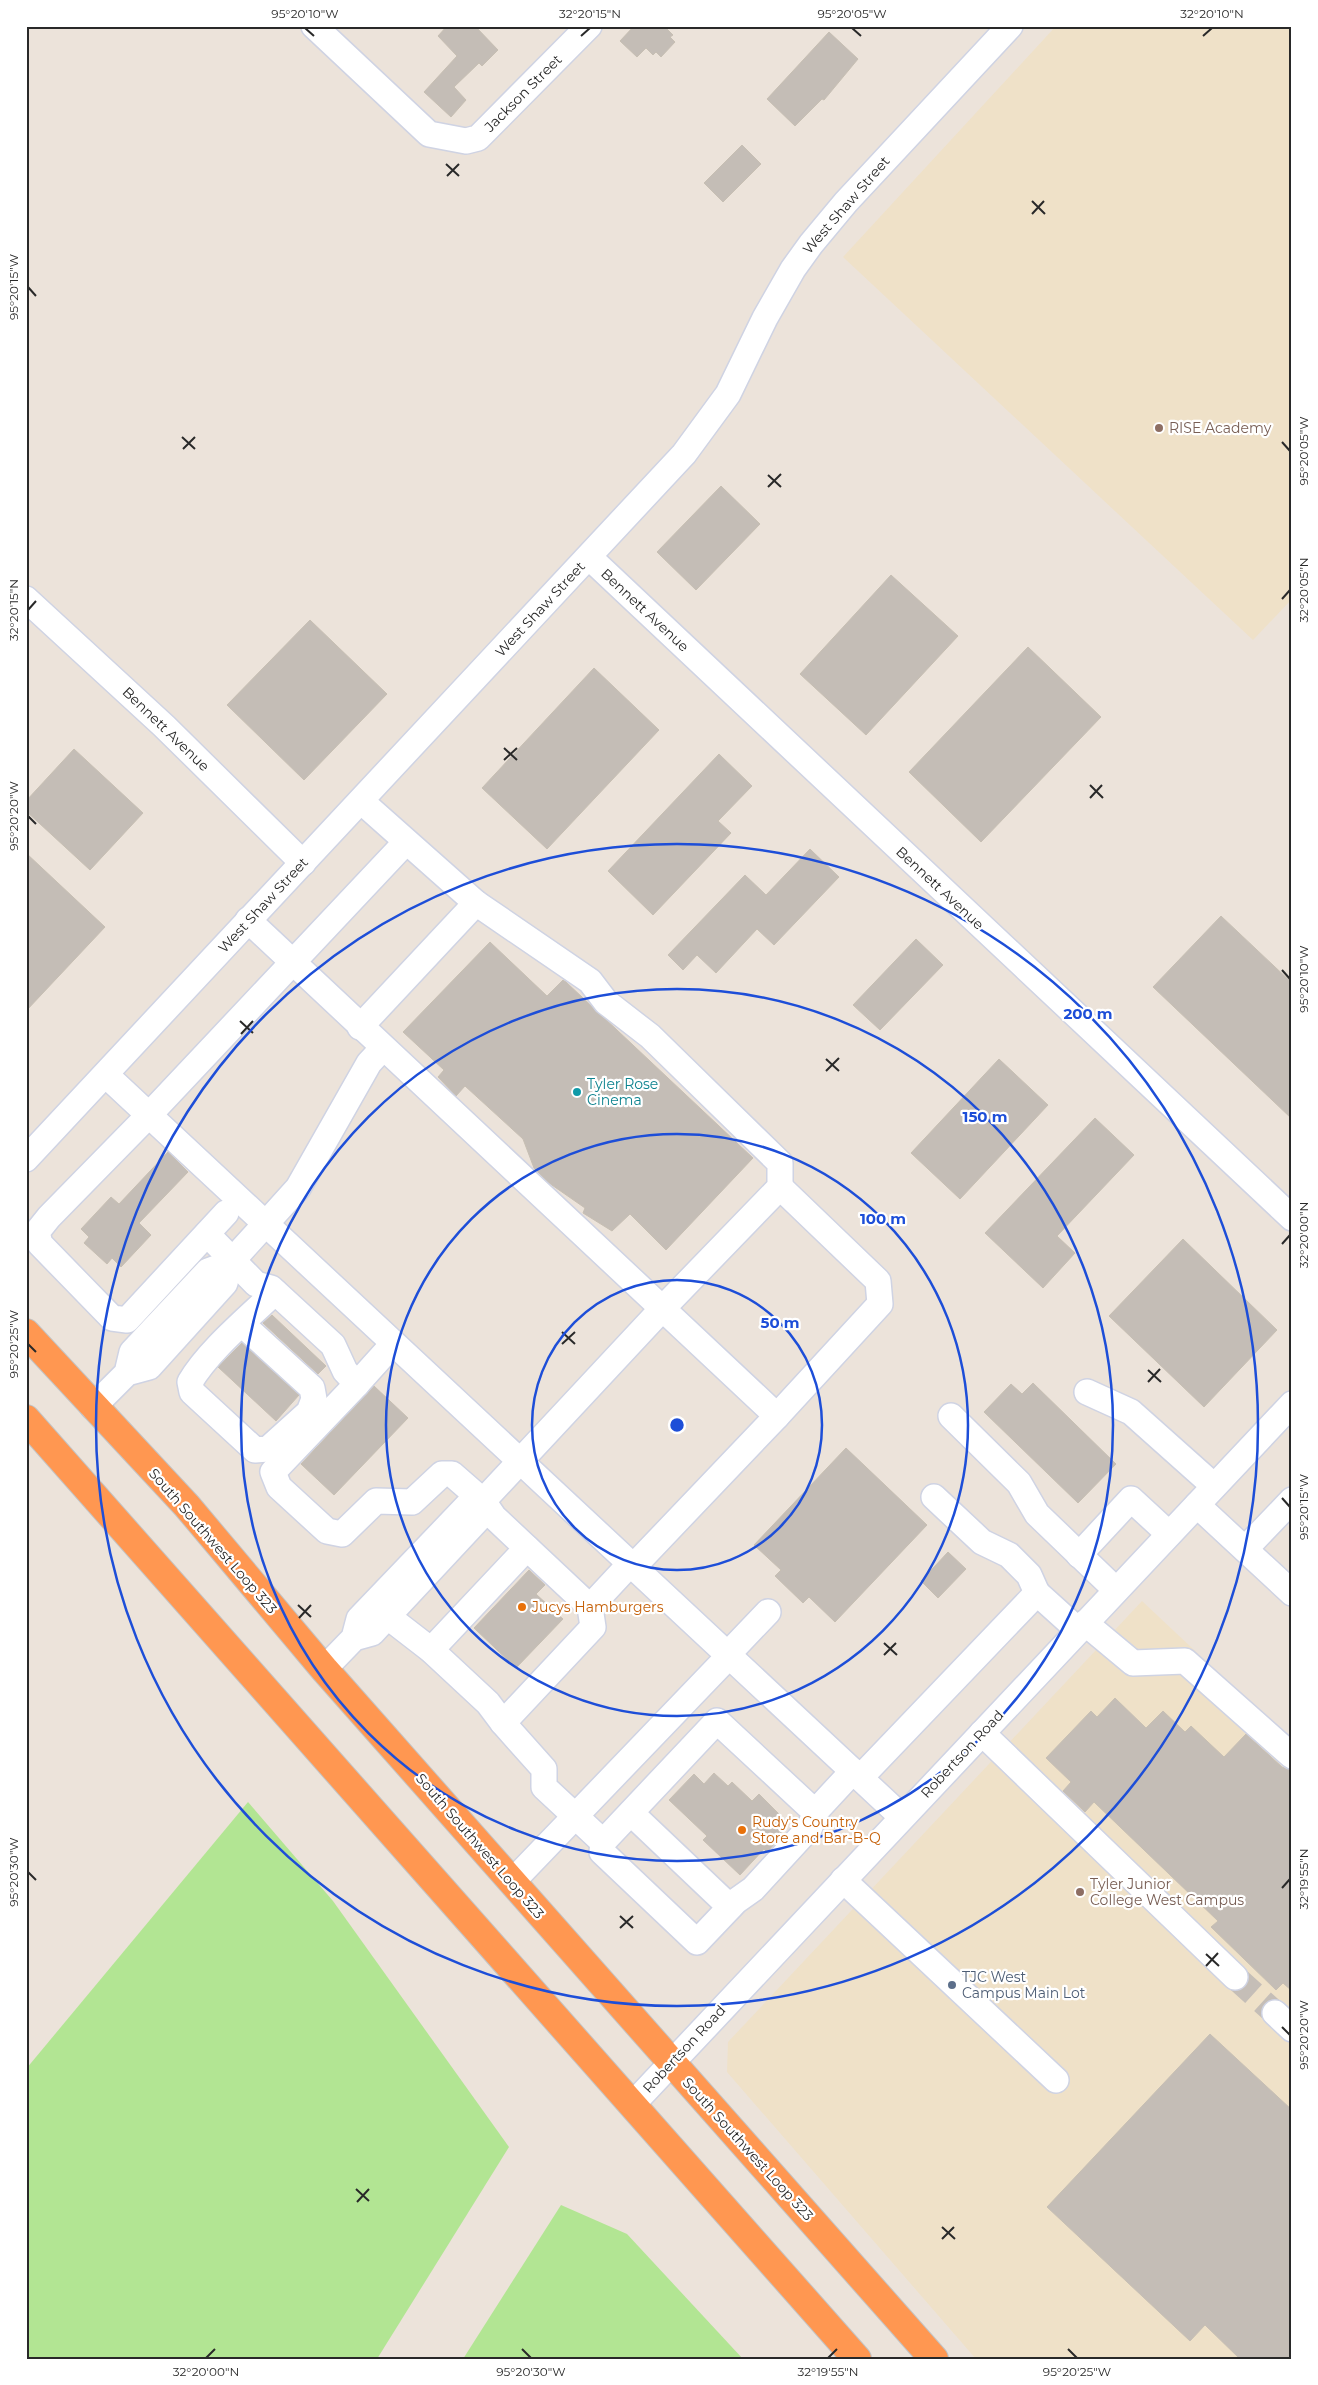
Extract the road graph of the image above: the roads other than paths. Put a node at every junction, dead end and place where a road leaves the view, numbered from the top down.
1 (314, 26) edge
2 (589, 26) edge
3 (1010, 26) edge
4 (589, 557) junction
5 (26, 599) edge
6 (361, 801) junction
7 (406, 842) junction
8 (303, 863) junction
9 (476, 904) junction
10 (248, 920) junction
11 (292, 962) junction
12 (360, 1027) junction
13 (383, 1048) junction
14 (106, 1075) junction
15 (149, 1116) junction
16 (28, 1152) edge
17 (780, 1187) junction
18 (226, 1213) dead end
19 (1292, 1218) edge
20 (266, 1224) junction
21 (207, 1234) junction
22 (231, 1261) junction
23 (330, 1285) junction
24 (275, 1292) junction
25 (662, 1309) junction
26 (301, 1315) junction
27 (242, 1324) junction
28 (26, 1333) edge
29 (393, 1344) junction
30 (357, 1384) junction
31 (1087, 1392) dead end
32 (1292, 1404) edge
33 (93, 1407) junction
34 (777, 1416) junction
35 (951, 1416) dead end
36 (26, 1419) edge
37 (519, 1461) junction
38 (1214, 1486) junction
39 (934, 1497) dead end
40 (1292, 1500) edge
41 (483, 1501) junction
42 (1196, 1505) junction
43 (1169, 1534) junction
44 (527, 1548) junction
45 (1245, 1550) junction
46 (1078, 1555) junction
47 (631, 1566) junction
48 (1116, 1590) junction
49 (1037, 1593) junction
50 (1292, 1593) edge
51 (590, 1607) junction
52 (768, 1612) dead end
53 (387, 1616) junction
54 (1082, 1627) junction
55 (354, 1638) junction
56 (431, 1650) junction
57 (728, 1656) junction
58 (324, 1669) junction
59 (690, 1696) junction
60 (717, 1721) junction
61 (503, 1723) junction
62 (982, 1733) junction
63 (1292, 1756) edge
64 (857, 1774) junction
65 (631, 1813) junction
66 (575, 1816) junction
67 (902, 1817) junction
68 (812, 1820) junction
69 (603, 1842) junction
70 (843, 1880) junction
71 (512, 1882) junction
72 (733, 1904) junction
73 (1235, 1977) tunnel mouth
74 (672, 2063) junction
75 (1056, 2080) dead end
76 (632, 2105) junction
77 (857, 2359) edge
78 (934, 2359) edge

1 - 2 street, Jackson Street
3 - 4 street, West Shaw Street
4 - 6 street, West Shaw Street
4 - 19 street, Bennett Avenue
5 - 8 street, Bennett Avenue
6 - 7 street
6 - 8 street, West Shaw Street
7 - 9 street
7 - 11 street
8 - 10 street, West Shaw Street
9 - 12 street
9 - 17 street
10 - 11 street
10 - 14 street, West Shaw Street
11 - 12 street
11 - 15 street
12 - 13 street
13 - 20 street
13 - 25 street
14 - 15 street
14 - 16 street, West Shaw Street
15 - 20 street
15 - 21 street
17 - 25 street
17 - 34 street
18 - 21 street
20 - 22 street
20 - 23 street
21 - 22 street
22 - 24 street
22 - 33 street
23 - 26 street
23 - 29 street
24 - 26 street
24 - 27 street
25 - 34 street
25 - 37 street
26 - 30 street
27 - 27 street
28 - 33 highway, South Southwest Loop 323
29 - 30 street
29 - 37 street
30 - 41 street
31 - 38 street
32 - 38 street, Robertson Road
33 - 58 highway, South Southwest Loop 323
34 - 47 street
35 - 46 street
36 - 76 highway
37 - 41 street
37 - 47 street
38 - 42 street, Robertson Road
39 - 49 street
40 - 45 street
41 - 44 street
41 - 53 street
41 - 55 street
42 - 43 street, Robertson Road
42 - 45 street
43 - 46 street
43 - 48 street, Robertson Road
44 - 51 street
44 - 56 street
45 - 50 street
46 - 48 street
47 - 51 street
47 - 57 street
48 - 54 street, Robertson Road
49 - 54 street
49 - 64 street
51 - 61 street
52 - 57 street
53 - 55 street
53 - 56 street
54 - 62 street, Robertson Road
54 - 63 street
55 - 58 street
56 - 61 street
57 - 59 street
57 - 64 street
58 - 71 highway, South Southwest Loop 323
59 - 60 street
59 - 66 street
60 - 65 street
60 - 68 street
61 - 66 street
62 - 67 street, Robertson Road
62 - 73 street
64 - 67 street
64 - 68 street
65 - 69 street
65 - 72 street
66 - 69 street
66 - 71 street
67 - 70 street, Robertson Road
68 - 72 street
69 - 72 street
70 - 74 street, Robertson Road
70 - 75 street
71 - 74 highway, South Southwest Loop 323
74 - 76 street, Robertson Road
74 - 78 highway, South Southwest Loop 323
76 - 77 highway

